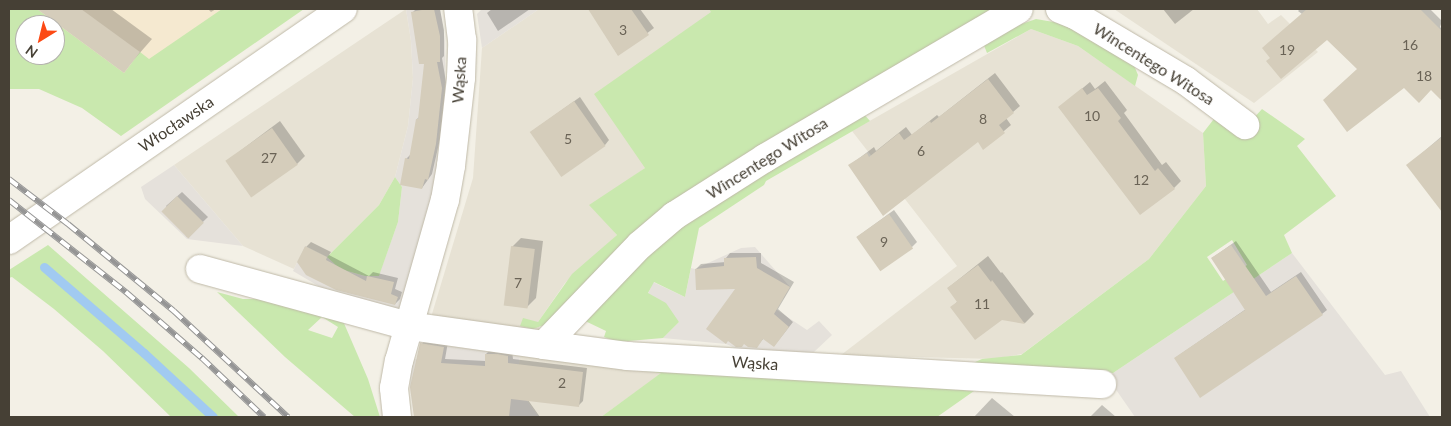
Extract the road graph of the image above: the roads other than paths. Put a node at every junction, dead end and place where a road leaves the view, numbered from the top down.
1 (343, 9) edge
2 (458, 9) edge
3 (1019, 9) edge
4 (1060, 9) edge
5 (1245, 125) dead end
6 (9, 240) edge
7 (200, 268) dead end
8 (409, 326) junction
9 (544, 345) junction
10 (1102, 384) dead end
11 (397, 417) edge

1 - 6 street, Włocławska
2 - 8 street, Wąska
3 - 9 street, Wincentego Witosa
4 - 5 street, Wincentego Witosa
7 - 8 street, Wąska
8 - 9 street, Wąska
8 - 11 street, Wąska
9 - 10 street, Wąska

